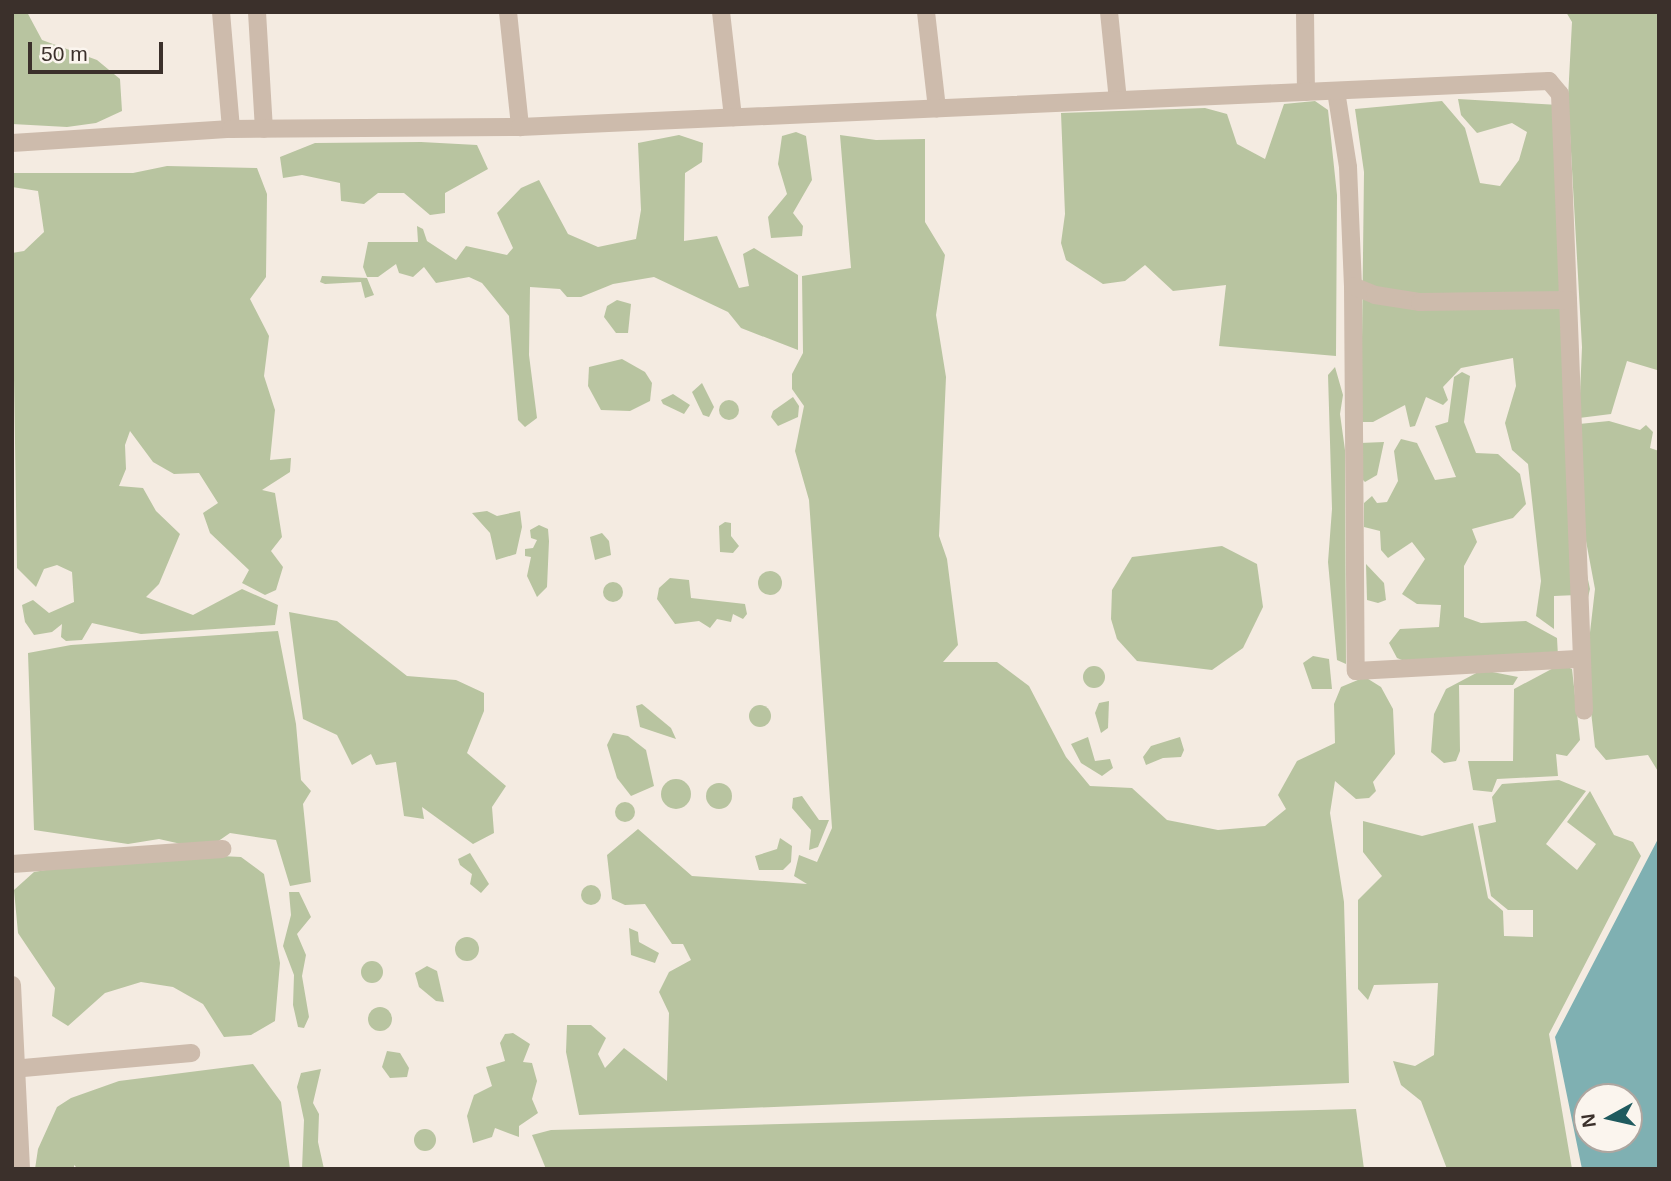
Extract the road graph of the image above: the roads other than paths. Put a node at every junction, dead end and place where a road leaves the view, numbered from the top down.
1 (221, 12) edge
2 (257, 12) edge
3 (508, 12) edge
4 (721, 12) edge
5 (926, 12) edge
6 (1109, 12) edge
7 (1305, 12) edge
8 (1336, 91) junction
9 (1306, 92) junction
10 (1118, 100) junction
11 (937, 108) junction
12 (733, 117) junction
13 (520, 127) junction
14 (230, 129) junction
15 (264, 129) junction
16 (12, 143) edge
17 (1353, 286) junction
18 (1568, 300) junction
19 (1581, 659) junction
20 (1584, 711) dead end
21 (222, 849) dead end
22 (12, 863) edge
23 (12, 985) edge
24 (191, 1053) dead end
25 (13, 1069) edge
26 (21, 1169) edge

1 - 14 street
2 - 15 street
3 - 13 street
4 - 12 street
5 - 11 street
6 - 10 street
7 - 9 street
8 - 9 street
8 - 17 street
8 - 18 street
9 - 10 street
10 - 11 street
11 - 12 street
12 - 13 street
13 - 15 street
14 - 15 street
14 - 16 street
17 - 18 street
17 - 19 street
18 - 19 street
19 - 20 street
21 - 22 street
23 - 25 street
24 - 25 street
25 - 26 street

